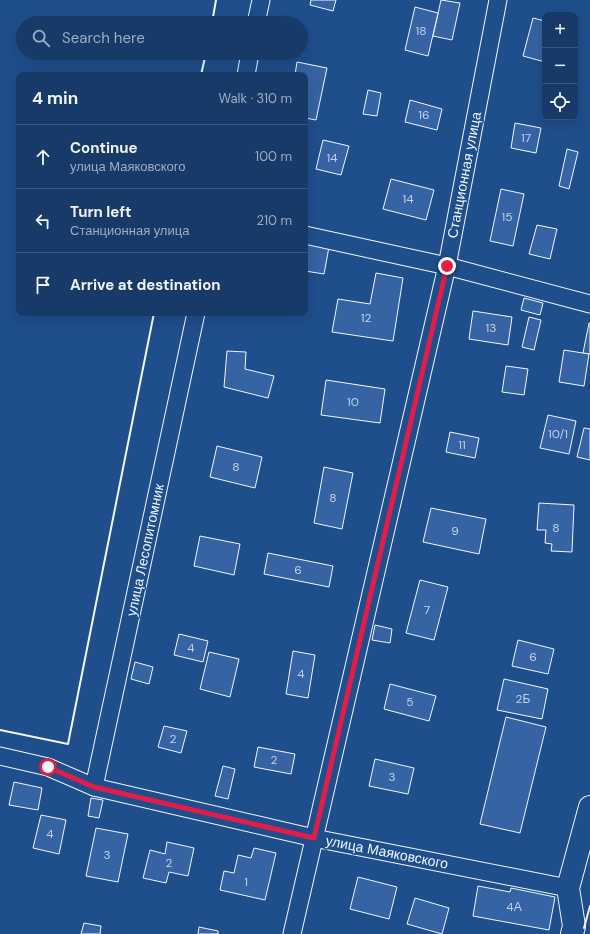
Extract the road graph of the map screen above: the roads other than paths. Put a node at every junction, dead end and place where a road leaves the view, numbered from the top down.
1 (261, 0) edge
2 (498, 0) edge
3 (258, 16) edge
4 (249, 60) edge
5 (247, 72) edge
6 (308, 236) edge
7 (447, 266) junction
8 (590, 304) edge
9 (195, 316) edge
10 (0, 756) edge
11 (94, 787) junction
12 (590, 807) edge
13 (314, 838) junction
14 (568, 888) junction
15 (292, 934) edge
16 (572, 934) edge

1 - 3 street
2 - 7 street, Станционная улица
4 - 5 street
6 - 7 street
7 - 8 street
7 - 13 street, Станционная улица
9 - 11 street, улица Лесопитомник
10 - 11 street, улица Маяковского
11 - 13 street, улица Маяковского
12 - 14 street
13 - 14 street, улица Маяковского
13 - 15 street, Станционная улица
14 - 16 street

